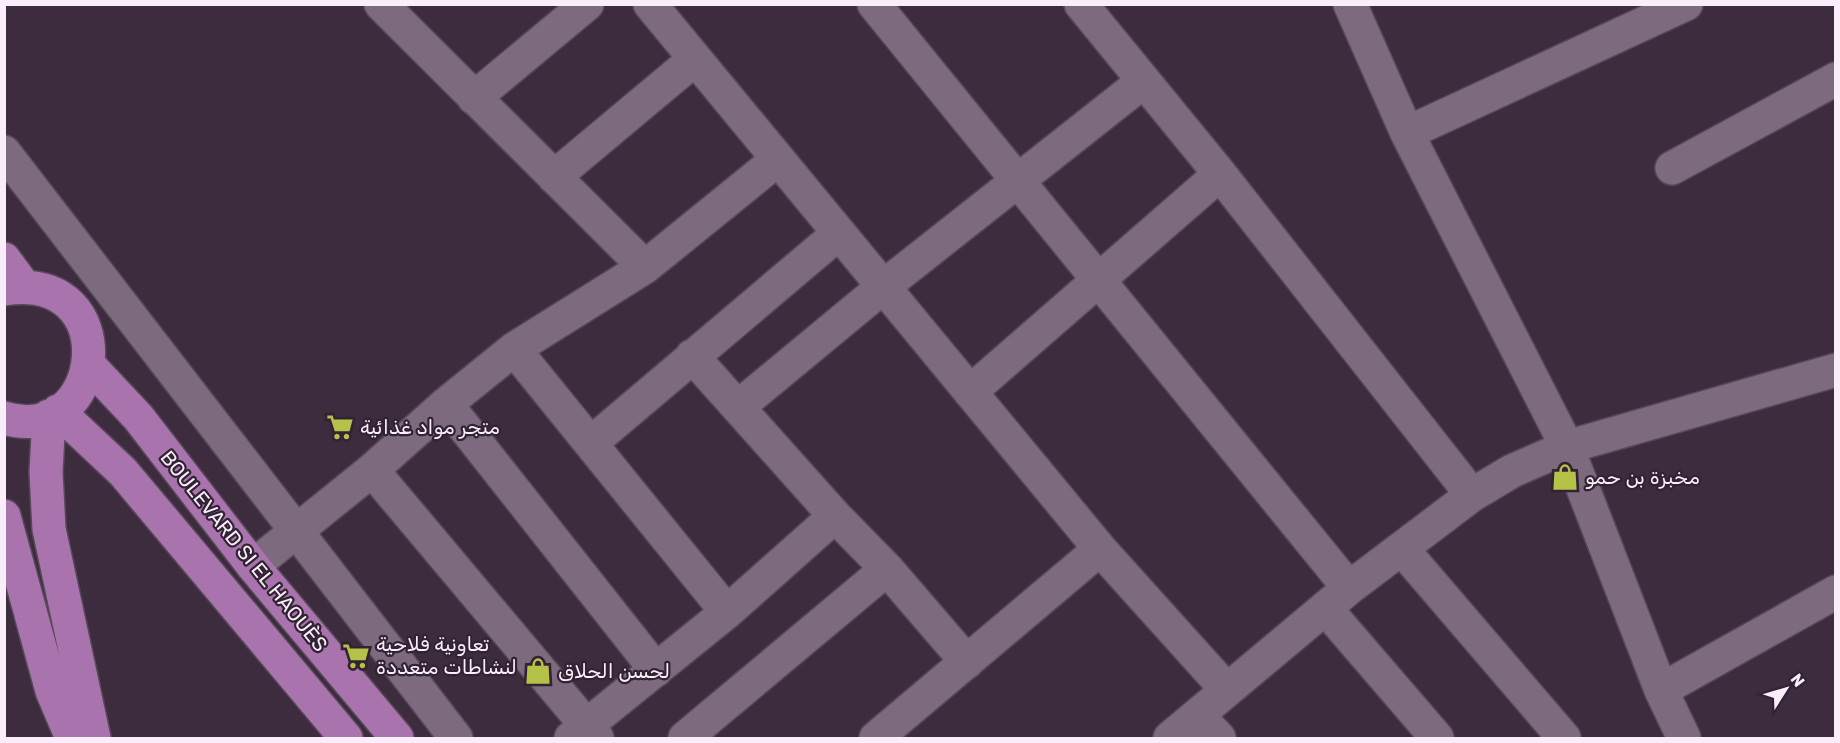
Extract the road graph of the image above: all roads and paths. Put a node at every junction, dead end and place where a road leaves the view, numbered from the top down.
1 (587, 4) edge
2 (650, 4) edge
3 (874, 4) edge
4 (1081, 4) edge
5 (1350, 4) edge
6 (1686, 4) edge
7 (395, 9) edge
8 (695, 59) junction
9 (1836, 79) edge
10 (1144, 81) junction
11 (474, 98) junction
12 (1407, 133) junction
13 (4, 152) edge
14 (777, 160) junction
15 (1672, 168) dead end
16 (1220, 174) junction
17 (554, 177) junction
18 (1018, 181) junction
19 (839, 233) junction
20 (4, 259) edge
21 (645, 267) junction
22 (1100, 282) junction
23 (14, 287) edge
24 (883, 287) junction
25 (514, 349) junction
26 (692, 356) junction
27 (89, 365) junction
28 (1832, 380) edge
29 (970, 392) junction
30 (446, 404) junction
31 (738, 407) junction
32 (54, 413) junction
33 (4, 418) edge
34 (591, 443) junction
35 (1566, 447) junction
36 (372, 470) junction
37 (1472, 495) junction
38 (4, 516) edge
39 (835, 516) junction
40 (297, 530) junction
41 (1100, 549) junction
42 (1402, 549) junction
43 (253, 566) junction
44 (887, 569) junction
45 (1836, 592) edge
46 (1338, 598) junction
47 (727, 612) junction
48 (967, 662) junction
49 (656, 670) junction
50 (1227, 690) junction
51 (1661, 690) junction
52 (1209, 727) edge
53 (585, 734) edge
54 (72, 738) edge
55 (94, 738) edge
56 (346, 738) edge
57 (397, 738) edge
58 (456, 738) edge
59 (685, 738) edge
60 (876, 738) edge
61 (1170, 738) edge
62 (1437, 738) edge
63 (1564, 738) edge
64 (1684, 738) edge

1 - 11 street
2 - 8 street
3 - 18 street
4 - 10 street
5 - 12 street
6 - 12 street
7 - 11 street
8 - 14 street
8 - 17 street
9 - 15 street
10 - 16 street
10 - 18 street
11 - 17 street
12 - 35 street
13 - 40 street
14 - 19 street
14 - 21 street
16 - 22 street
16 - 37 street
17 - 21 street
18 - 22 street
18 - 24 street
19 - 24 street
19 - 26 street
20 - 23 main road
21 - 25 street
22 - 29 street
22 - 46 street
23 - 27 main road
24 - 29 street
24 - 31 street
25 - 30 street
25 - 34 street
26 - 31 street
26 - 34 street
27 - 32 main road
27 - 43 main road, BOULEVARD SI EL HAOUÈS
28 - 35 street
29 - 41 street
30 - 36 street
30 - 49 street
31 - 39 street
32 - 33 main road
32 - 55 main road
32 - 56 main road, BOULEVARD SI EL HAOUÈS
34 - 47 street
35 - 37 street
35 - 51 street
36 - 40 street
36 - 53 street
37 - 42 street
38 - 54 main road
39 - 44 street
39 - 47 street
40 - 43 street
40 - 58 street
41 - 48 street
41 - 50 street
42 - 46 street
42 - 63 street
43 - 57 main road, BOULEVARD SI EL HAOUÈS
44 - 48 street
44 - 59 street
45 - 51 street
46 - 50 street
46 - 62 street
47 - 49 street
48 - 60 street
49 - 53 street
50 - 52 street
51 - 64 street
52 - 61 street

